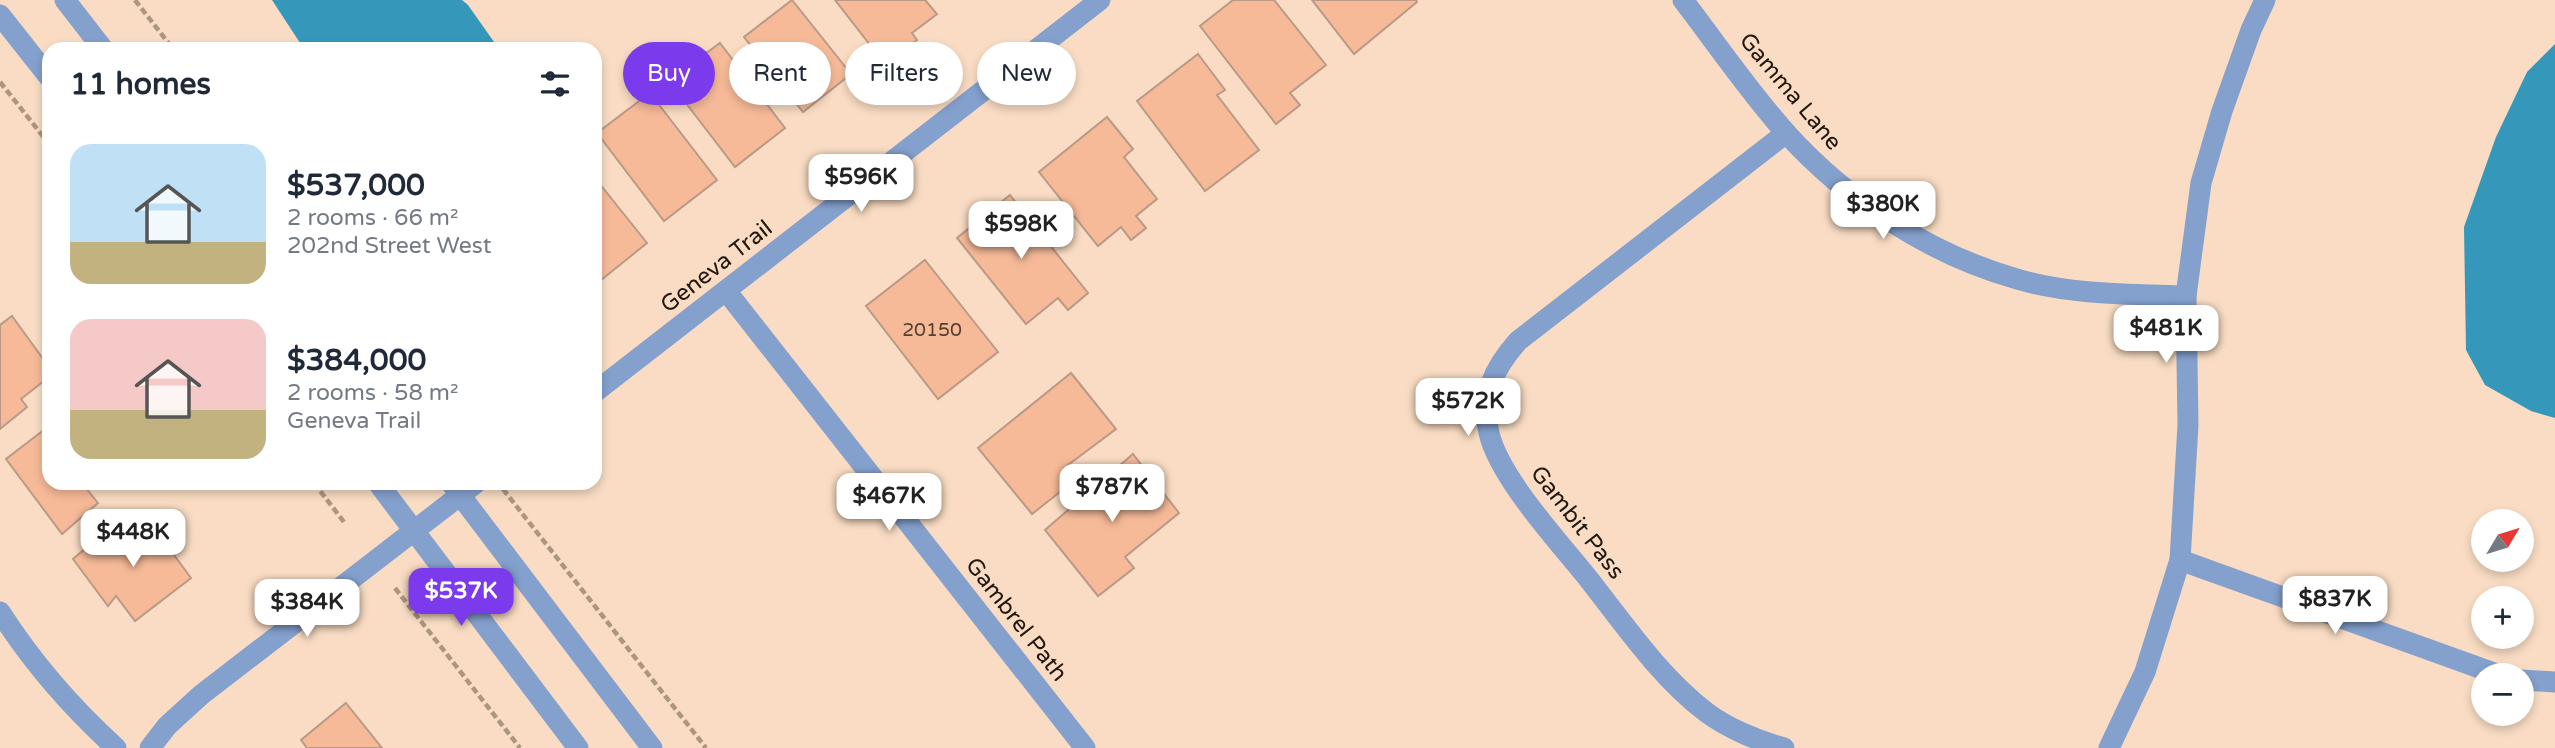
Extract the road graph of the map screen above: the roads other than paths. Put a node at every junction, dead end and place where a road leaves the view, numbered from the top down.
1 (65, 0) edge
2 (1100, 0) edge
3 (1683, 0) edge
4 (2265, 0) edge
5 (0, 15) edge
6 (98, 42) edge
7 (42, 68) edge
8 (1786, 133) junction
9 (727, 292) junction
10 (2186, 296) junction
11 (602, 387) edge
12 (383, 490) edge
13 (460, 490) edge
14 (465, 490) edge
15 (413, 531) junction
16 (2180, 560) junction
17 (0, 612) edge
18 (2471, 665) edge
19 (2534, 681) edge
20 (2555, 682) edge
21 (116, 748) edge
22 (150, 748) edge
23 (578, 748) edge
24 (652, 748) edge
25 (1085, 748) edge
26 (1784, 748) edge
27 (2109, 748) edge

1 - 6 street
2 - 9 street, Geneva Trail
3 - 8 street, Gamma Lane
4 - 10 street
5 - 7 street
8 - 10 street, Gamma Lane
8 - 26 street, Gambit Pass
9 - 11 street, Geneva Trail
9 - 25 street, Gambrel Path
10 - 16 street
12 - 15 street
13 - 15 street
14 - 24 street
15 - 22 street
15 - 23 street
16 - 18 street
16 - 27 street
17 - 21 street
19 - 20 street

